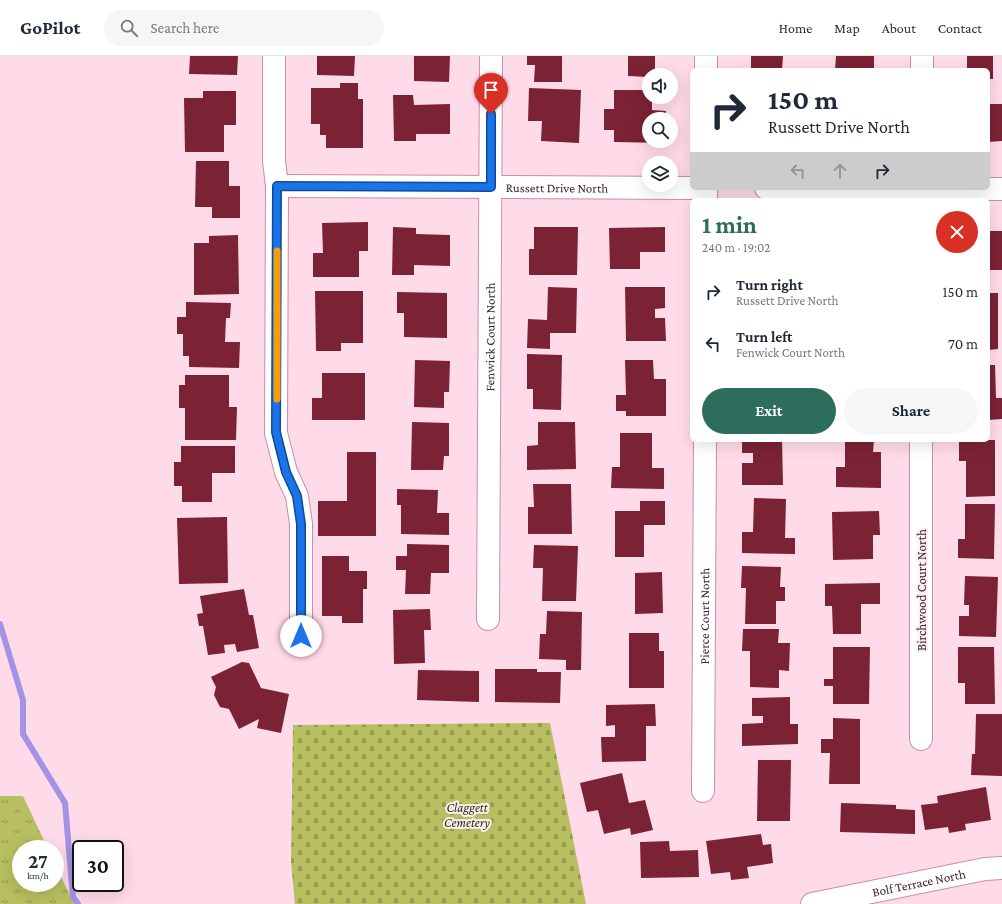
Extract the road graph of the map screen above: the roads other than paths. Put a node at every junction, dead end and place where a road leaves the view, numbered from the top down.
1 (274, 56) edge
2 (491, 56) edge
3 (706, 56) edge
4 (922, 56) edge
5 (706, 68) edge
6 (922, 68) edge
7 (277, 186) junction
8 (491, 187) junction
9 (690, 188) edge
10 (990, 189) edge
11 (1002, 189) edge
12 (705, 442) edge
13 (921, 442) edge
14 (488, 619) dead end
15 (301, 636) dead end
16 (921, 739) dead end
17 (703, 791) dead end
18 (1002, 868) edge
19 (812, 904) edge

1 - 7 street
2 - 8 street, Fenwick Court North
3 - 5 street
4 - 6 street
7 - 8 street, Russett Drive North
7 - 15 street
8 - 9 street, Russett Drive North
8 - 14 street, Fenwick Court North
10 - 11 street
12 - 17 street, Pierce Court North
13 - 16 street, Birchwood Court North
18 - 19 street, Bolf Terrace North

